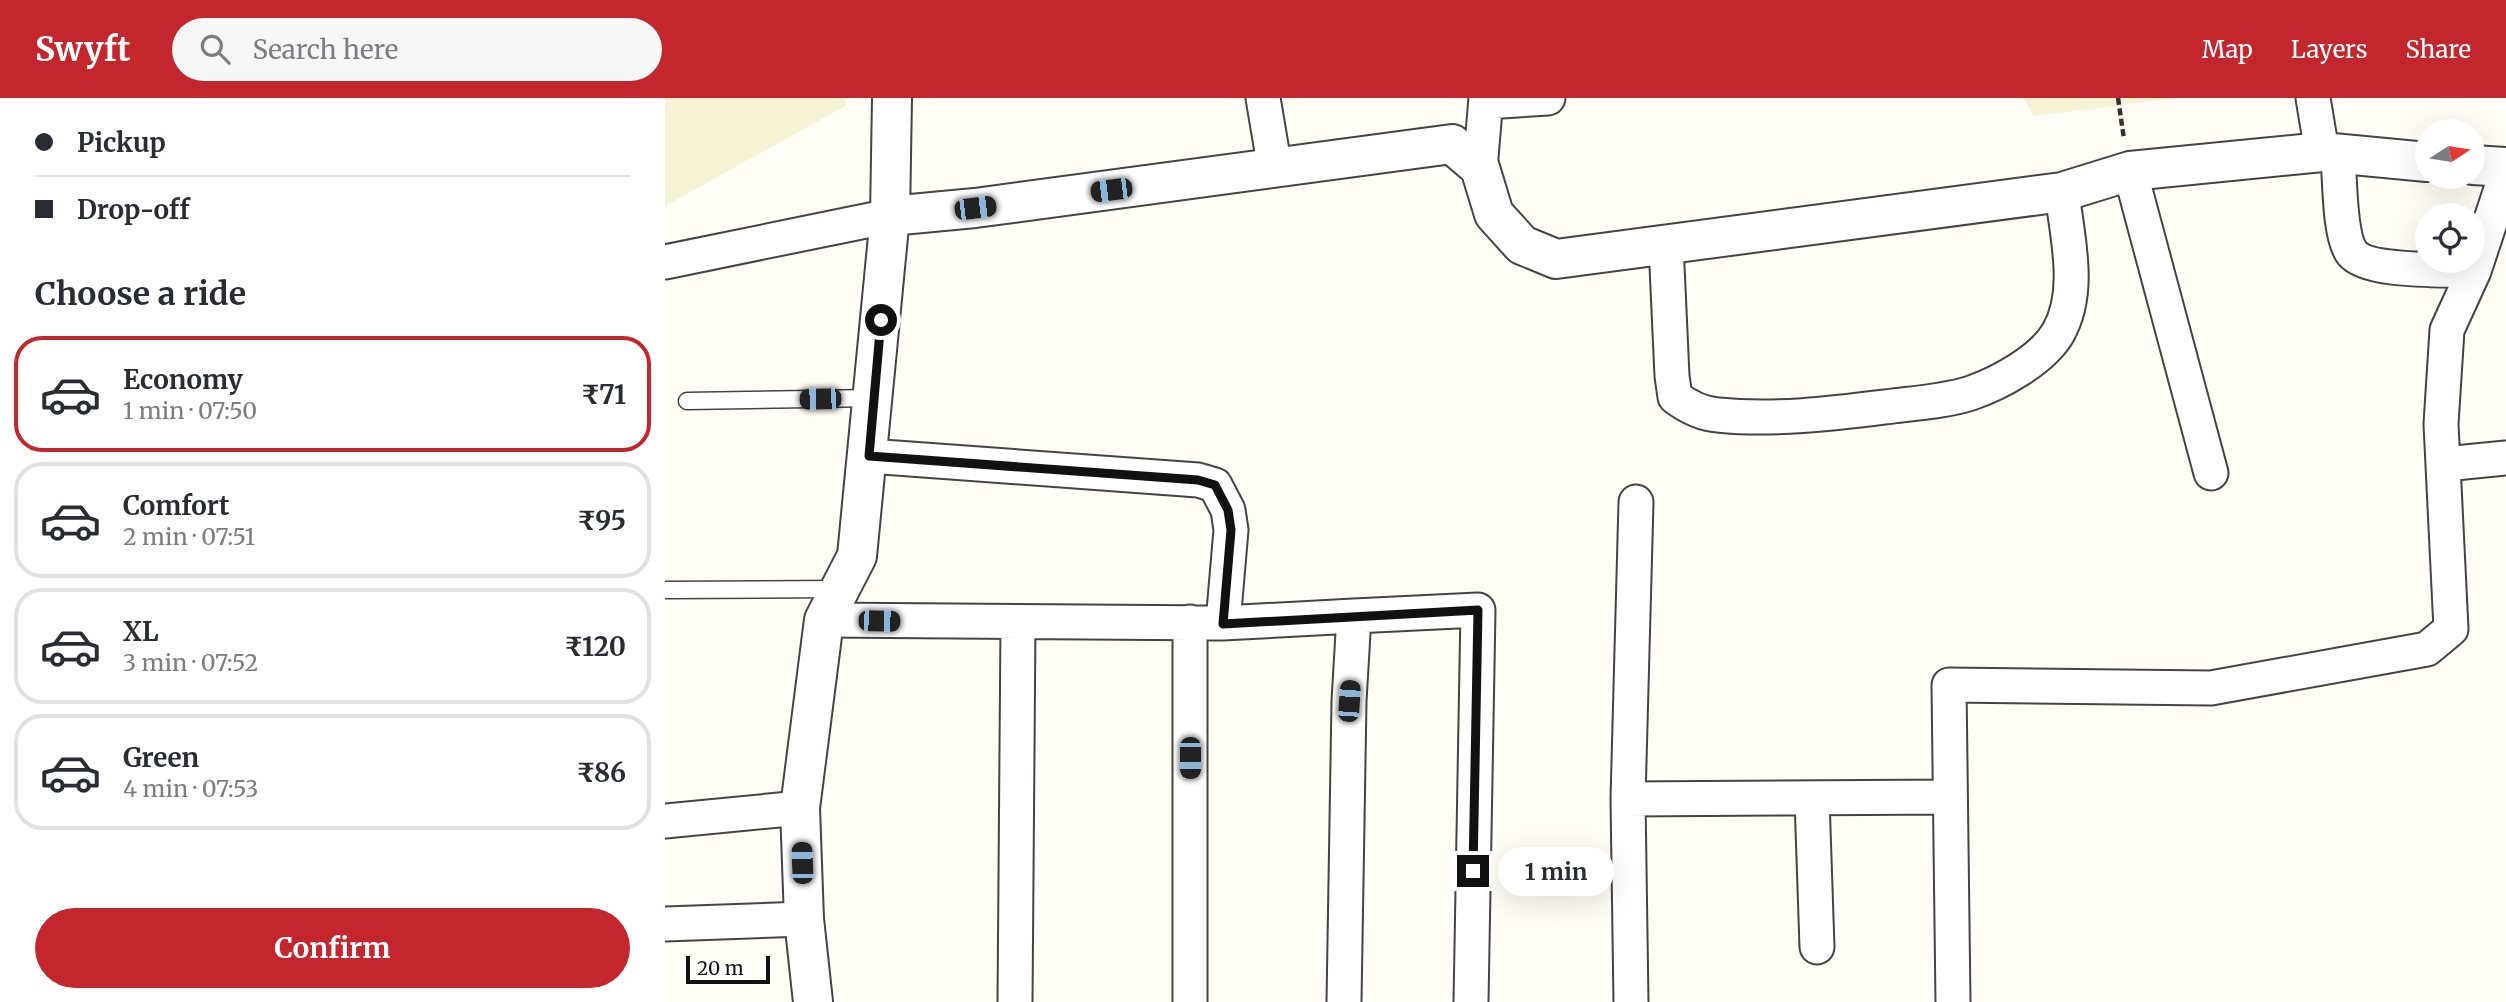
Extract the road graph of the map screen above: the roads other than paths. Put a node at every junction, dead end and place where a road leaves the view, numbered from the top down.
1 (892, 98) edge
2 (1263, 98) edge
3 (1548, 98) edge
4 (2313, 98) edge
5 (1486, 100) edge
6 (2330, 154) junction
7 (2415, 161) edge
8 (2485, 166) edge
9 (2506, 167) edge
10 (1275, 169) junction
11 (1480, 169) junction
12 (2130, 171) junction
13 (2506, 174) edge
14 (2062, 192) junction
15 (890, 216) junction
16 (2485, 238) edge
17 (1666, 244) junction
18 (665, 262) edge
19 (2415, 268) edge
20 (2473, 273) edge
21 (874, 398) junction
22 (687, 401) dead end
23 (869, 456) junction
24 (2506, 458) edge
25 (2445, 464) junction
26 (2211, 474) dead end
27 (1636, 502) dead end
28 (665, 590) edge
29 (832, 604) junction
30 (1354, 616) junction
31 (1190, 622) junction
32 (1018, 624) junction
33 (1223, 624) junction
34 (1950, 797) junction
35 (1629, 799) junction
36 (1812, 799) junction
37 (800, 808) junction
38 (665, 821) edge
39 (804, 919) junction
40 (665, 924) edge
41 (1817, 947) dead end
42 (813, 1002) edge
43 (1015, 1002) edge
44 (1190, 1002) edge
45 (1344, 1002) edge
46 (1471, 1002) edge
47 (1631, 1002) edge
48 (1953, 1002) edge

1 - 15 street
2 - 10 street
3 - 5 street
4 - 6 street
5 - 11 street
6 - 7 street
6 - 12 street
6 - 19 street
8 - 9 street
10 - 11 street
10 - 15 street
11 - 17 street
12 - 14 street
12 - 26 street
13 - 16 street
14 - 17 street
14 - 17 street
15 - 18 street
15 - 21 street
20 - 25 street
21 - 22 lane
21 - 23 street
23 - 29 street
23 - 33 street
24 - 25 street
25 - 34 street
27 - 35 street
28 - 29 lane
29 - 32 street
29 - 37 street
30 - 33 street
30 - 45 street
30 - 46 street
31 - 32 street
31 - 33 street
31 - 44 street
32 - 43 street
34 - 36 street
34 - 48 street
35 - 36 street
35 - 47 street
36 - 41 street
37 - 38 street
37 - 39 street
39 - 40 street
39 - 42 street

